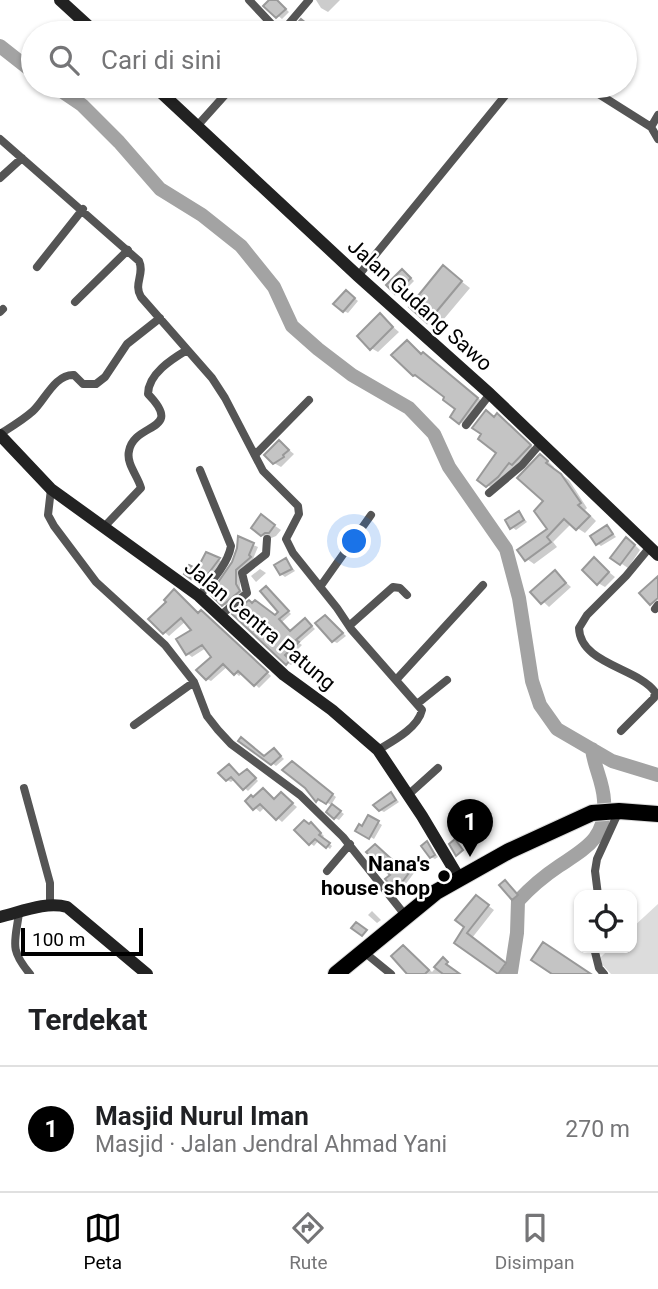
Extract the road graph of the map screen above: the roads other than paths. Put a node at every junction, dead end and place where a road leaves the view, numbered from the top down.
1 (60, 0) edge
2 (249, 0) edge
3 (305, 1) edge
4 (83, 21) edge
5 (269, 21) edge
6 (290, 21) edge
7 (168, 98) edge
8 (222, 98) edge
9 (503, 98) edge
10 (605, 98) edge
11 (658, 115) edge
12 (198, 125) junction
13 (651, 127) junction
14 (0, 139) edge
15 (658, 139) edge
16 (22, 158) junction
17 (0, 178) edge
18 (83, 209) junction
19 (128, 250) junction
20 (37, 267) dead end
21 (358, 276) junction
22 (75, 302) dead end
23 (160, 318) junction
24 (187, 350) junction
25 (489, 394) junction
26 (309, 400) dead end
27 (466, 425) dead end
28 (0, 435) edge
29 (541, 443) junction
30 (255, 455) junction
31 (200, 470) dead end
32 (51, 489) junction
33 (489, 493) dead end
34 (371, 515) dead end
35 (104, 527) junction
36 (267, 539) dead end
37 (654, 551) edge
38 (484, 585) dead end
39 (320, 587) junction
40 (407, 595) dead end
41 (199, 596) junction
42 (221, 615) junction
43 (349, 626) junction
44 (396, 680) junction
45 (447, 680) dead end
46 (194, 682) junction
47 (417, 704) junction
48 (134, 725) dead end
49 (621, 731) dead end
50 (378, 750) junction
51 (438, 768) dead end
52 (24, 788) dead end
53 (408, 795) junction
54 (615, 811) junction
55 (658, 814) edge
56 (350, 844) junction
57 (327, 871) dead end
58 (458, 878) junction
59 (597, 890) edge
60 (50, 905) junction
61 (19, 913) junction
62 (405, 915) junction
63 (0, 917) edge
64 (365, 952) junction
65 (595, 953) edge
66 (30, 974) edge
67 (147, 974) edge
68 (335, 974) edge
69 (391, 974) edge
70 (604, 974) edge

1 - 4 street
2 - 5 street
3 - 6 street
7 - 12 street, Jalan Gudang Sawo
8 - 12 street
9 - 21 street
10 - 13 street
11 - 13 street
12 - 21 street, Jalan Gudang Sawo
13 - 15 street
14 - 16 street
16 - 17 street
16 - 18 street
18 - 19 street
18 - 20 street
19 - 22 street
19 - 23 street
21 - 25 street, Jalan Gudang Sawo
23 - 24 street
23 - 28 street
24 - 30 street
24 - 35 street
25 - 27 street
25 - 29 street, Jalan Gudang Sawo
26 - 30 street
28 - 32 street, Jalan Centra Patung
29 - 33 street
29 - 37 street, Jalan Gudang Sawo
30 - 39 street
31 - 41 street
32 - 35 street, Jalan Centra Patung
32 - 46 street
34 - 39 street
35 - 41 street, Jalan Centra Patung
36 - 42 street
37 - 49 street
38 - 44 street
39 - 43 street
40 - 43 street
41 - 42 street, Jalan Centra Patung
42 - 50 street, Jalan Centra Patung
43 - 44 street
44 - 47 street
45 - 47 street
46 - 48 street
46 - 56 street
47 - 50 street
50 - 53 street, Jalan Centra Patung
51 - 53 street
52 - 60 street
53 - 58 street, Jalan Centra Patung
54 - 55 highway
54 - 58 highway
54 - 59 street
56 - 57 street
56 - 62 street
58 - 62 highway
60 - 61 street
60 - 67 street
61 - 63 street
61 - 66 street
62 - 64 highway
64 - 68 highway
64 - 69 street
65 - 70 street

